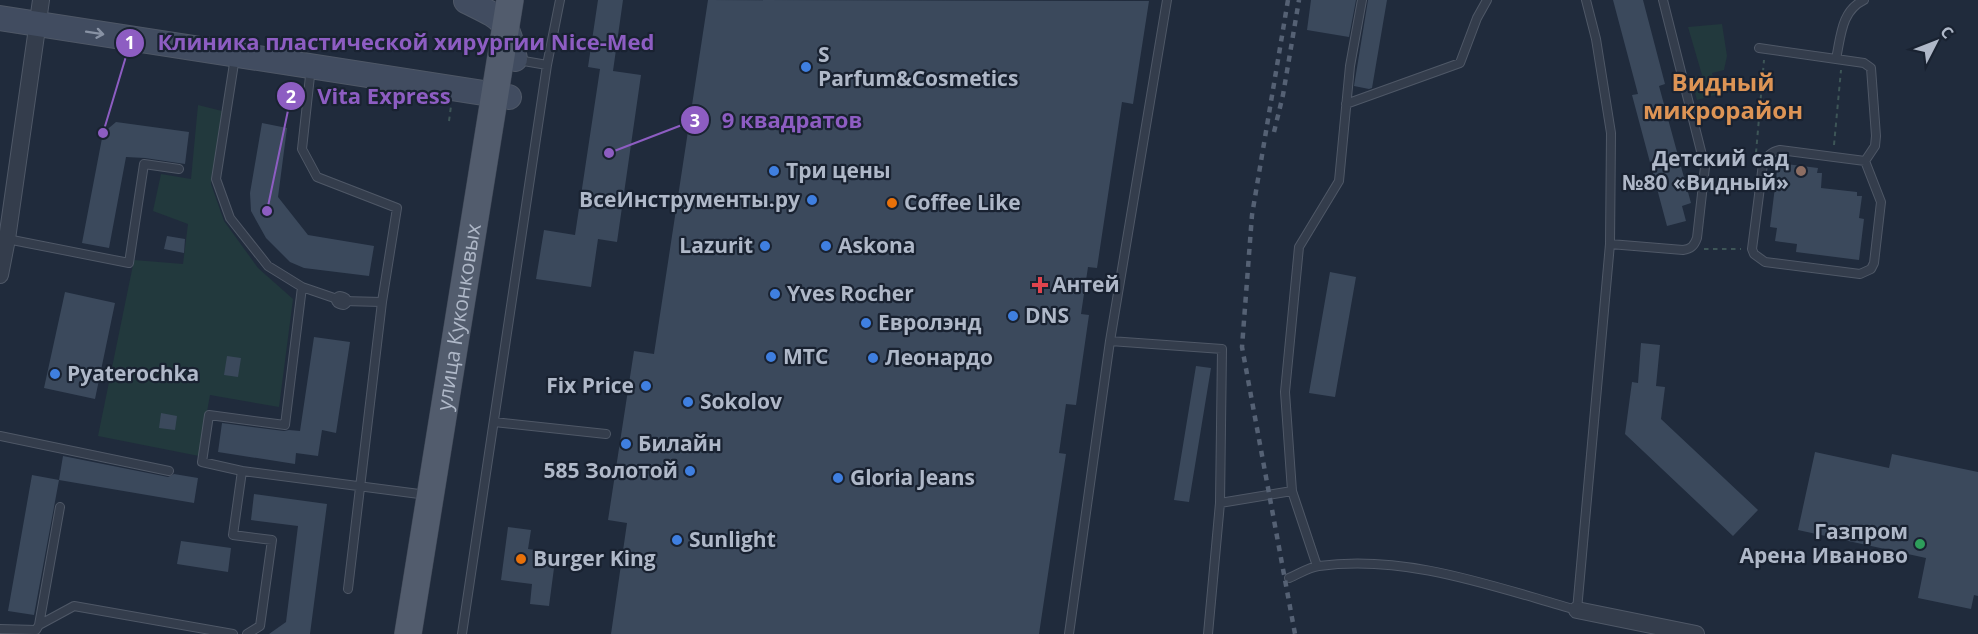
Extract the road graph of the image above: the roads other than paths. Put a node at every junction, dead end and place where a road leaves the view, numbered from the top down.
1 (41, 0) edge
2 (560, 0) edge
3 (1167, 0) edge
4 (1362, 0) edge
5 (1487, 0) edge
6 (1586, 0) edge
7 (1663, 0) edge
8 (1864, 0) edge
9 (463, 1) edge
10 (512, 9) edge
11 (0, 18) edge
12 (37, 24) junction
13 (1762, 48) road end
14 (236, 55) junction
15 (508, 58) junction
16 (1839, 60) junction
17 (548, 65) junction
18 (311, 67) junction
19 (502, 96) junction
20 (1346, 105) junction
21 (1865, 160) junction
22 (179, 168) dead end
23 (7, 239) junction
24 (1610, 244) junction
25 (0, 275) edge
26 (302, 287) junction
27 (382, 302) junction
28 (1110, 341) junction
29 (494, 422) junction
30 (606, 434) dead end
31 (0, 436) edge
32 (169, 471) dead end
33 (242, 471) junction
34 (359, 486) junction
35 (1292, 491) junction
36 (431, 495) junction
37 (1220, 503) junction
38 (60, 507) dead end
39 (1317, 566) junction
40 (1289, 578) dead end
41 (348, 588) dead end
42 (1577, 610) junction
43 (39, 625) junction
44 (0, 629) edge
45 (233, 634) edge
46 (247, 634) edge
47 (408, 634) edge
48 (424, 634) edge
49 (462, 634) edge
50 (1069, 634) edge
51 (1208, 634) edge
52 (1696, 634) edge

1 - 12 street
2 - 17 lane
3 - 28 lane
4 - 20 lane
5 - 20 lane
6 - 24 lane
7 - 24 lane
8 - 16 lane
9 - 10 main road
10 - 15 main road, улица Куконковых
11 - 12 main road
12 -> 14 main road
12 - 23 street
13 - 16 lane
14 - 18 main road
14 - 26 lane
15 - 17 lane
15 - 19 main road, улица Куконковых
16 - 21 lane
17 - 29 lane
18 - 19 main road
18 - 27 lane
19 - 36 main road, улица Куконковых
19 - 48 main road, улица Куконковых
20 - 35 lane
21 - 21 lane
22 - 23 lane
23 - 25 street
24 - 42 lane
26 - 27 lane
26 - 33 lane
27 - 34 lane
28 - 37 lane
28 - 50 lane
29 - 30 lane
29 - 49 lane
31 - 32 lane
33 - 34 lane
33 - 46 lane
34 - 36 lane
34 - 41 lane
35 - 37 lane
35 - 39 lane
36 - 47 main road, улица Куконковых
37 - 51 lane
38 - 43 lane
39 - 40 lane
39 - 42 lane
42 - 52 street
43 - 44 lane
43 - 45 lane

